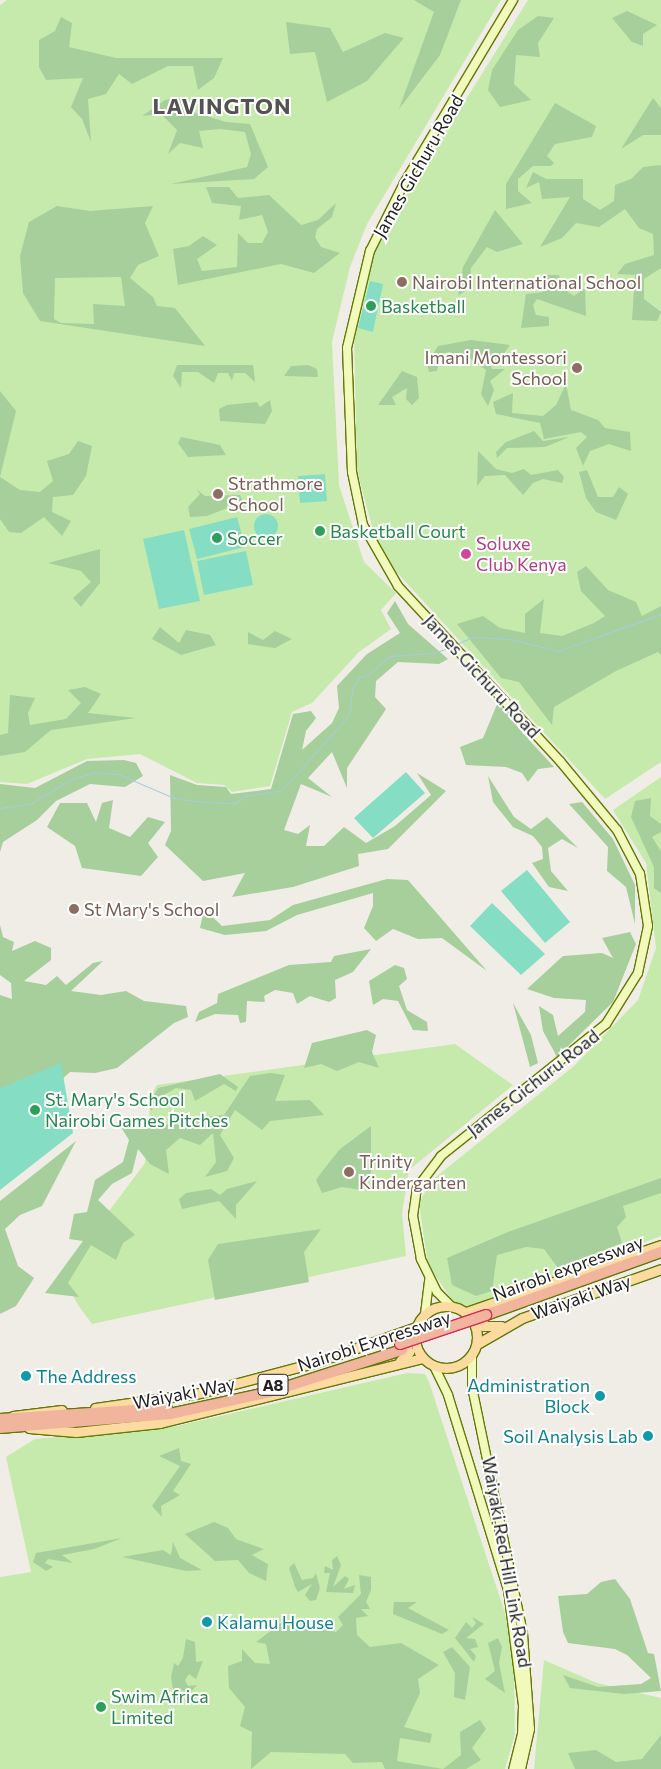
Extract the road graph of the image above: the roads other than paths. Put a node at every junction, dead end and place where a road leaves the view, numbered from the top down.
1 (513, 0) edge
2 (661, 1245) edge
3 (661, 1252) edge
4 (661, 1258) edge
5 (661, 1269) edge
6 (429, 1279) junction
7 (451, 1306) junction
8 (486, 1311) junction
9 (466, 1312) junction
10 (425, 1314) junction
11 (522, 1318) junction
12 (416, 1327) junction
13 (387, 1339) junction
14 (477, 1344) junction
15 (472, 1356) junction
16 (422, 1358) junction
17 (398, 1362) junction
18 (434, 1366) junction
19 (144, 1414) junction
20 (2, 1422) edge
21 (24, 1427) junction
22 (497, 1502) junction
23 (486, 1510) junction
24 (513, 1769) edge
25 (521, 1769) edge

1 - 6 main road, James Gichuru Road
2 - 8 main road, Waiyaki Way / A8
3 - 8 highway, Nairobi expressway / A8
4 - 19 highway, Nairobi Expressway / A8
5 - 11 main road, Waiyaki Way
6 - 7 main road
6 - 10 main road
7 - 9 main road
7 - 10 main road
8 - 9 main road, Waiyaki Way / A8
8 - 11 main road
8 - 19 highway, Nairobi Expressway / A8, bridge
9 - 14 main road
10 - 12 main road
11 - 14 main road, Waiyaki Way
12 - 13 main road, Waiyaki Way / A8
12 - 16 main road
13 - 17 main road
13 - 20 main road, Waiyaki Way / A8
14 - 15 main road
15 - 18 main road
15 - 22 main road, Waiyaki Red Hill Link Road
16 - 17 main road, Waiyaki Way
16 - 18 main road
17 - 21 main road, Waiyaki Way
18 - 23 main road, Waiyaki Red Hill Link Road
19 - 20 highway, Nairobi Expressway / A8
19 - 21 highway, Nairobi Expressway / A8
20 - 21 highway, Nairobi Expressway / A8
22 - 23 main road
22 - 25 main road, Waiyaki Red Hill Link Road
23 - 24 main road, Waiyaki Red Hill Link Road

